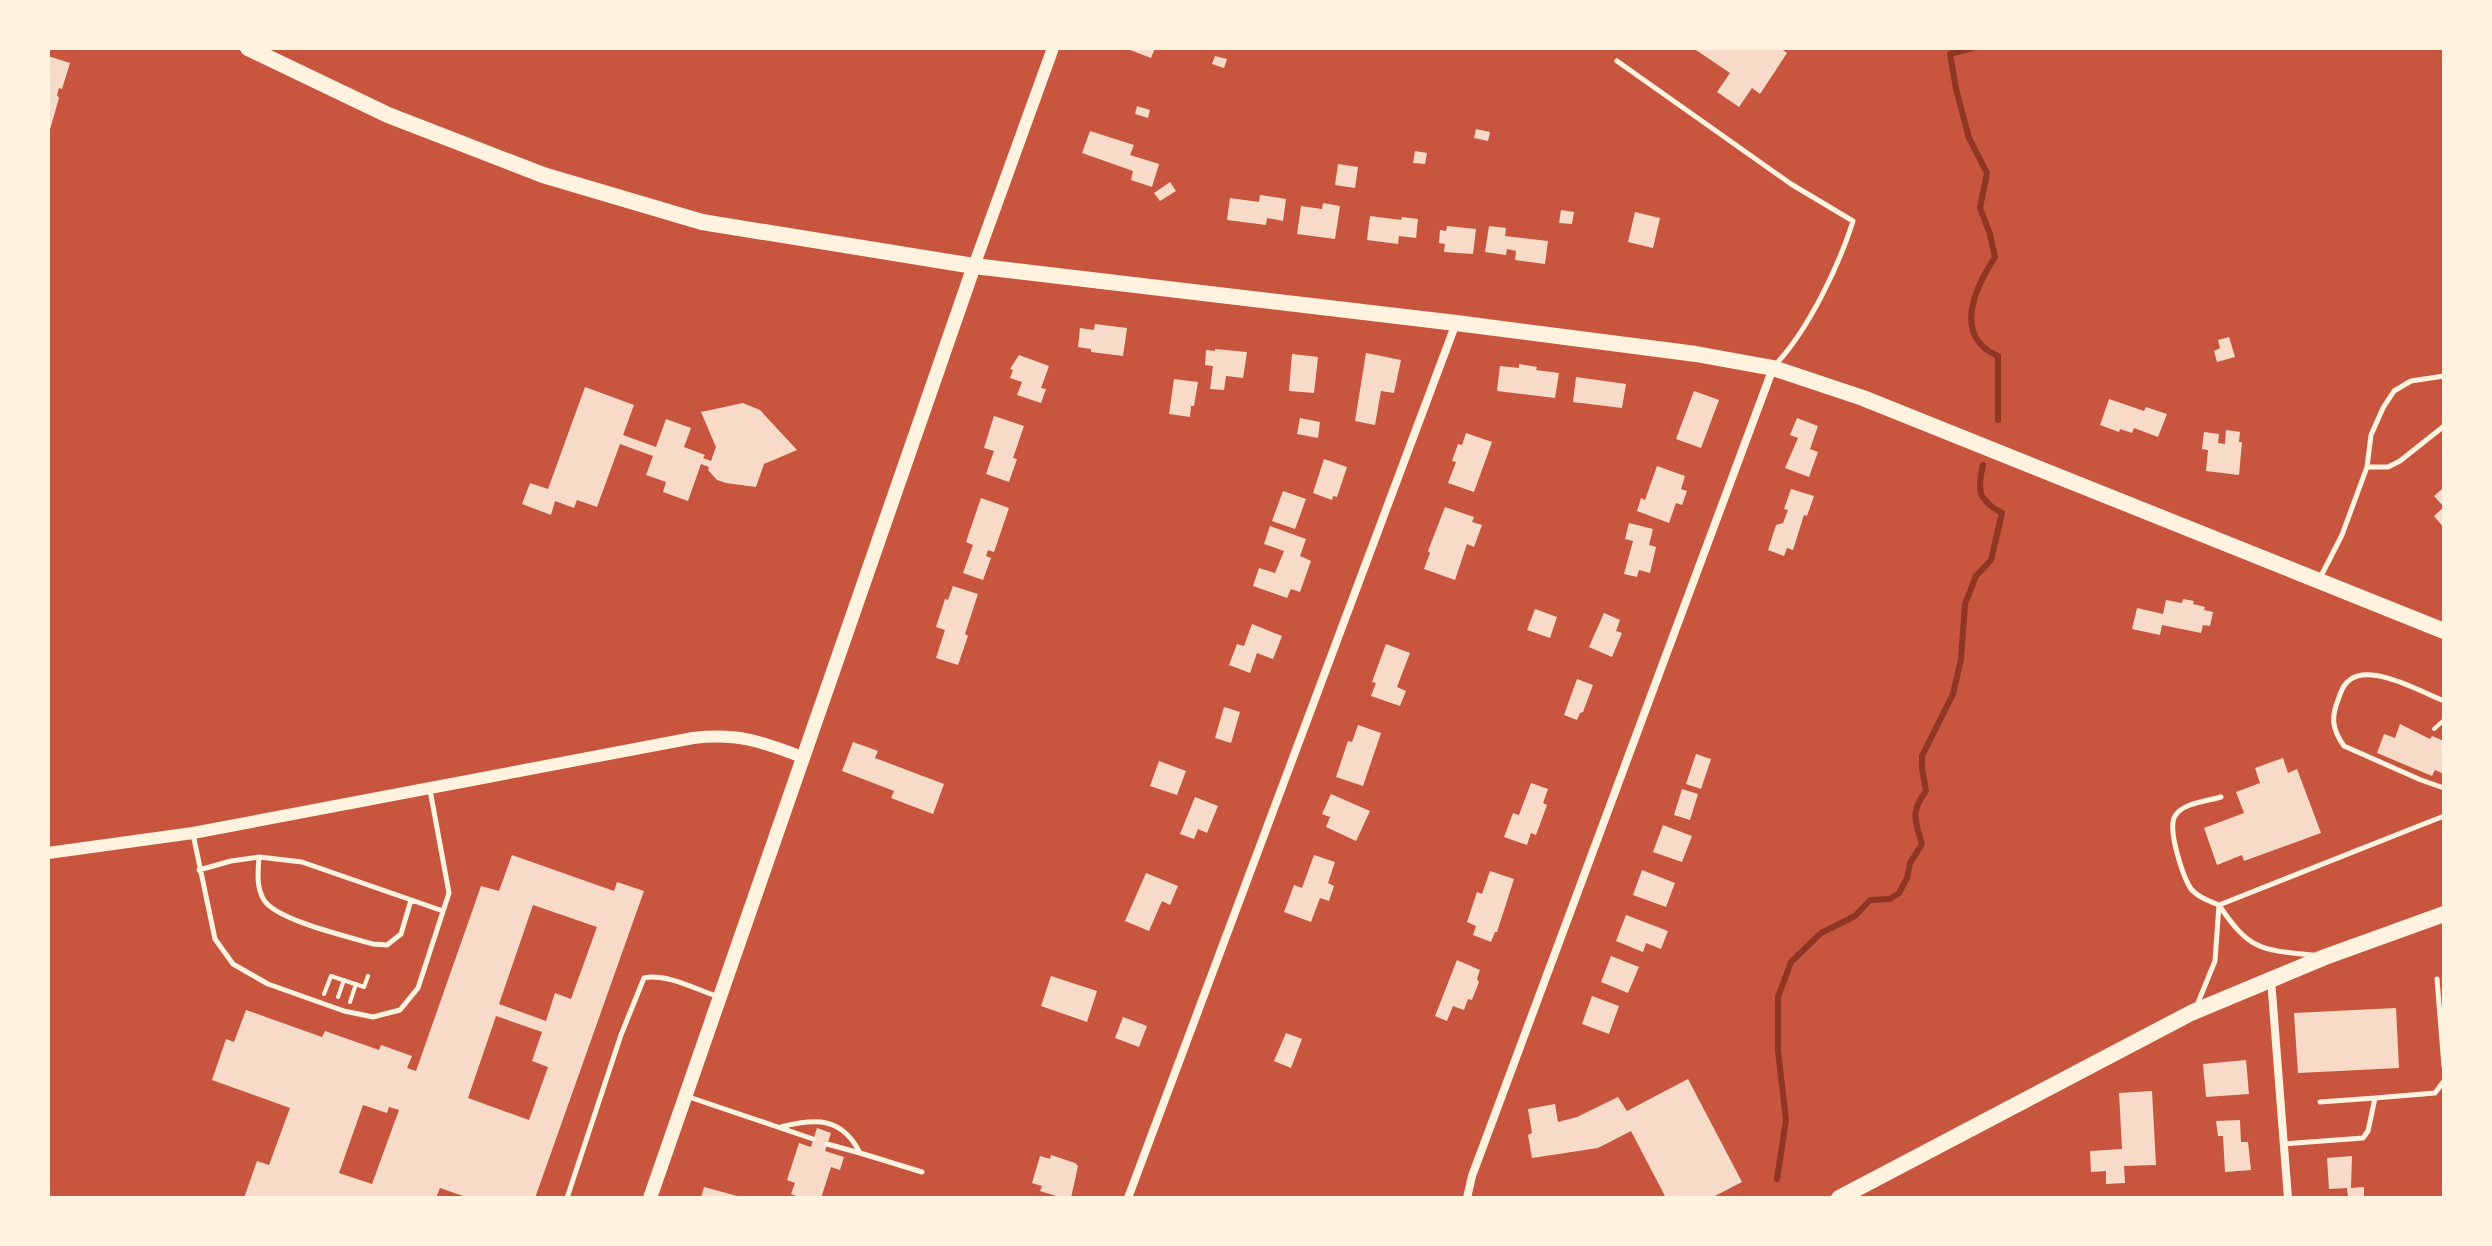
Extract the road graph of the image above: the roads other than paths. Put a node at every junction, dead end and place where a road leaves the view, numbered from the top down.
1 (248, 48) edge
2 (1053, 48) edge
3 (1617, 61) dead end
4 (974, 266) junction
5 (1456, 323) junction
6 (1773, 368) junction
7 (2444, 376) edge
8 (2444, 426) edge
9 (2367, 467) junction
10 (2319, 581) junction
11 (2444, 631) edge
12 (2444, 701) edge
13 (802, 757) junction
14 (2444, 788) edge
15 (429, 789) junction
16 (2221, 797) dead end
17 (2444, 816) edge
18 (193, 833) junction
19 (48, 853) edge
20 (259, 857) junction
21 (199, 870) junction
22 (411, 900) junction
23 (2219, 905) junction
24 (443, 911) junction
25 (2444, 914) edge
26 (2325, 957) junction
27 (2271, 979) junction
28 (2437, 979) dead end
29 (719, 997) junction
30 (2191, 1013) junction
31 (2444, 1066) edge
32 (2444, 1081) edge
33 (685, 1096) junction
34 (2375, 1098) junction
35 (2320, 1102) dead end
36 (779, 1128) junction
37 (813, 1139) dead end
38 (827, 1144) dead end
39 (2283, 1144) junction
40 (860, 1153) junction
41 (922, 1172) dead end
42 (567, 1198) edge
43 (650, 1198) edge
44 (1128, 1198) edge
45 (1467, 1198) edge
46 (1839, 1198) edge
47 (2288, 1198) edge

1 - 4 main road
2 - 4 street
3 - 6 lane
4 - 5 main road
4 - 13 main road
5 - 6 main road
5 - 44 street
6 - 10 main road
6 - 45 street
7 - 9 lane
8 - 9 lane
9 - 10 lane
10 - 11 main road
12 - 14 lane
13 - 15 street
13 - 29 main road
15 - 18 street
15 - 24 lane
16 - 23 lane
17 - 23 lane
18 - 19 street
18 - 21 lane
20 - 21 lane
20 - 22 lane
20 - 22 lane
21 - 24 lane
22 - 24 lane
23 - 26 lane
23 - 30 lane
25 - 26 main road
26 - 27 main road
27 - 30 main road
27 - 39 street
28 - 31 lane
29 - 33 main road
29 - 42 lane
30 - 46 main road
32 - 34 lane
33 - 36 lane
33 - 43 main road
34 - 35 lane
34 - 39 lane
36 - 37 lane
36 - 40 lane
38 - 40 lane
39 - 47 street
40 - 41 lane

